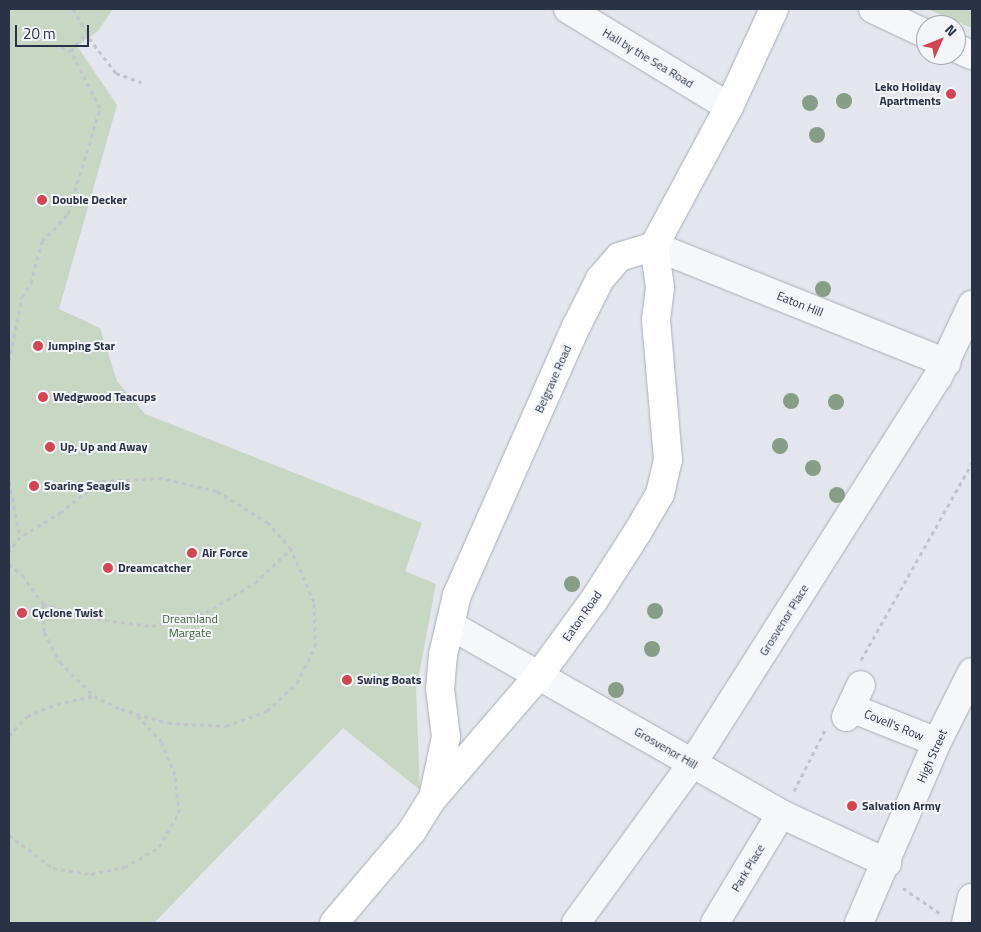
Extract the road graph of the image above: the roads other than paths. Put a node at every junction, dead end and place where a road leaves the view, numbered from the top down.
1 (568, 9) edge
2 (774, 9) edge
3 (873, 9) edge
4 (916, 29) edge
5 (729, 107) junction
6 (654, 246) junction
7 (972, 305) edge
8 (947, 362) junction
9 (450, 625) junction
10 (972, 672) edge
11 (540, 674) junction
12 (849, 699) road end
13 (937, 742) junction
14 (692, 764) junction
15 (433, 798) junction
16 (781, 814) junction
17 (884, 868) junction
18 (972, 898) edge
19 (956, 920) edge
20 (334, 923) edge
21 (576, 923) edge
22 (715, 923) edge
23 (859, 923) edge

1 - 5 street, Hall by the Sea Road
2 - 5 main road
3 - 4 street
5 - 6 main road
6 - 8 street, Eaton Hill
6 - 9 main road, Belgrave Road
6 - 11 main road, Eaton Road
7 - 8 street, Grosvenor Place
8 - 14 street, Grosvenor Place
9 - 11 street, Grosvenor Hill
9 - 15 main road, Belgrave Road
10 - 13 street, High Street
11 - 14 street, Grosvenor Hill
11 - 15 main road, Eaton Road
12 - 13 street, Covell's Row
13 - 17 street, High Street
14 - 16 street, Grosvenor Hill
14 - 21 street, Grosvenor Place
15 - 20 main road, Eaton Road
16 - 17 street, Grosvenor Hill
16 - 22 street, Park Place
17 - 23 street, High Street
18 - 19 street

